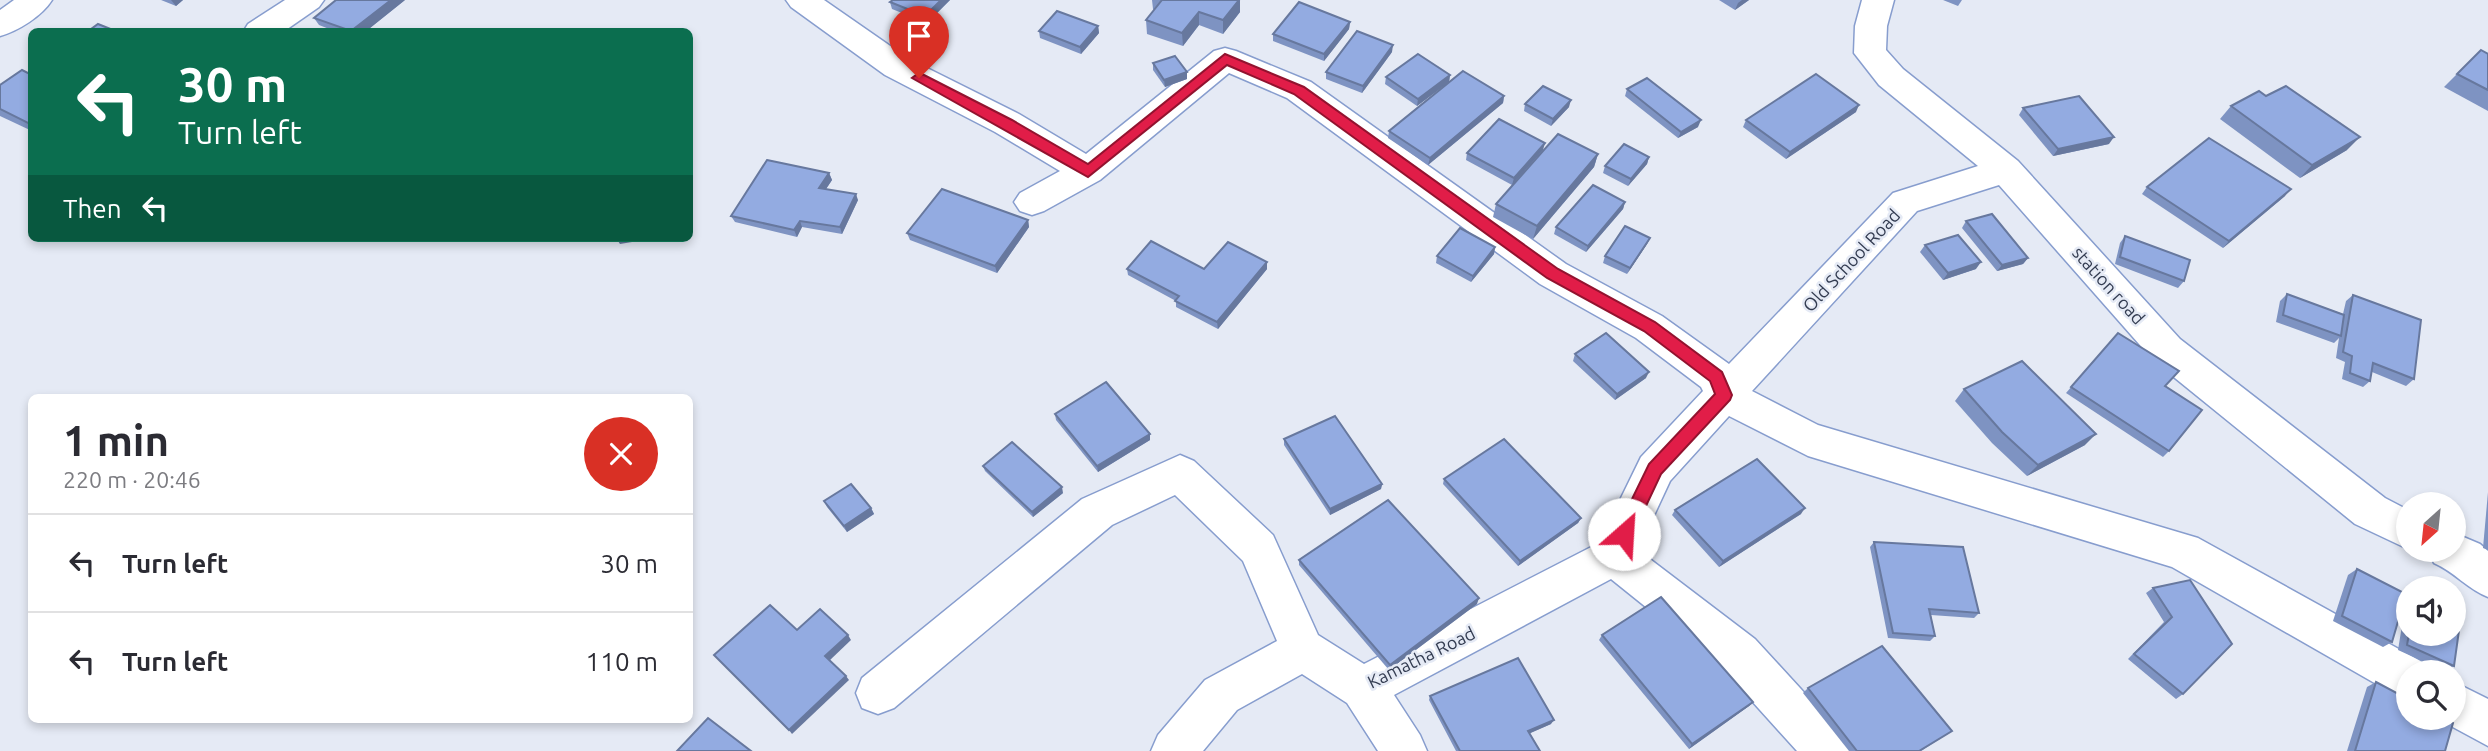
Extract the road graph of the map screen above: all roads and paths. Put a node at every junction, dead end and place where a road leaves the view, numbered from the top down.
1 (36, 0) edge
2 (308, 0) edge
3 (802, 0) edge
4 (1878, 0) edge
5 (0, 25) edge
6 (265, 28) edge
7 (2006, 170) junction
8 (1088, 172) junction
9 (1032, 202) dead end
10 (1724, 395) junction
11 (2396, 524) edge
12 (1614, 556) junction
13 (2466, 559) edge
14 (2488, 578) edge
15 (1303, 650) junction
16 (2396, 671) edge
17 (1363, 688) junction
18 (878, 693) dead end
19 (2466, 711) edge
20 (2488, 724) edge
21 (1174, 751) edge
22 (1404, 751) edge
23 (1827, 751) edge

1 - 5 street
2 - 6 street
3 - 8 street
4 - 7 street, station road
7 - 10 street, Old School Road
7 - 11 street, station road
8 - 9 street
8 - 10 street
10 - 12 street, Old School Road
10 - 16 street
12 - 17 street, Kamatha Road
12 - 23 street
13 - 14 street
15 - 17 street, Kamatha Road
15 - 18 street
15 - 21 street
17 - 22 street
19 - 20 street

